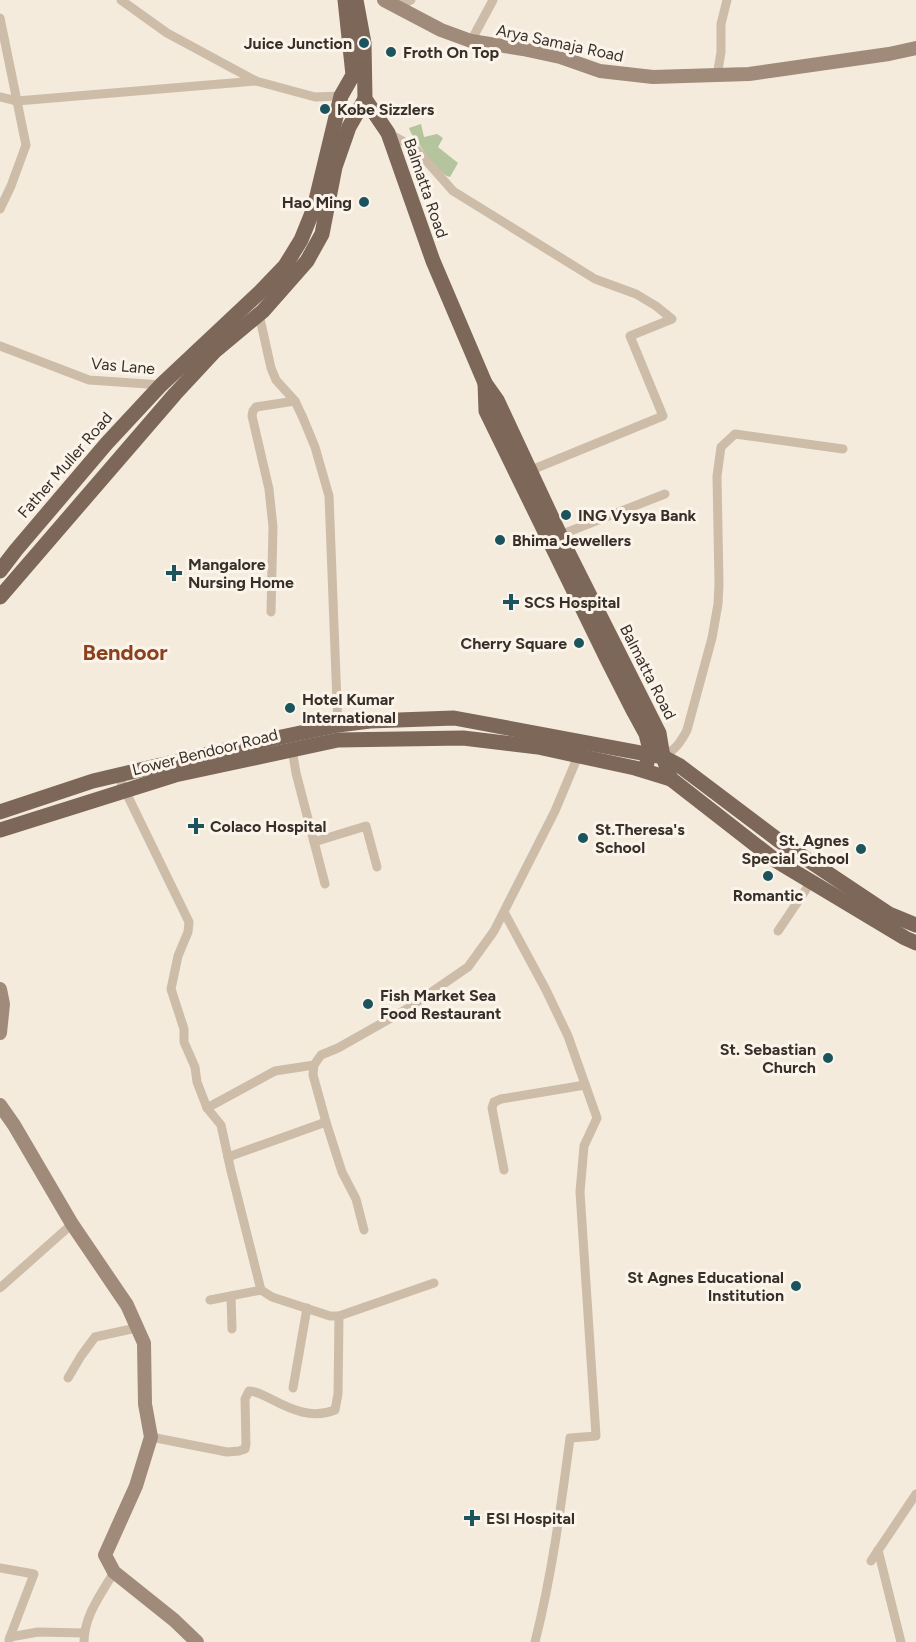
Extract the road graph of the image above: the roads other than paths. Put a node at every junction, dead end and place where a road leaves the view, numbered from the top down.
1 (121, 0) edge
2 (345, 0) edge
3 (357, 0) edge
4 (384, 0) edge
5 (411, 0) edge
6 (493, 0) edge
7 (727, 0) edge
8 (397, 7) junction
9 (0, 18) edge
10 (471, 41) junction
11 (916, 48) edge
12 (717, 76) junction
13 (256, 81) junction
14 (0, 97) edge
15 (341, 99) junction
16 (365, 99) junction
17 (17, 101) junction
18 (388, 134) junction
19 (0, 207) edge
20 (259, 314) junction
21 (0, 346) edge
22 (485, 383) junction
23 (161, 385) junction
24 (175, 394) junction
25 (295, 401) junction
26 (843, 449) dead end
27 (529, 471) junction
28 (665, 494) dead end
29 (560, 535) junction
30 (0, 571) edge
31 (0, 597) edge
32 (271, 612) dead end
33 (338, 732) junction
34 (292, 749) junction
35 (655, 755) junction
36 (578, 756) junction
37 (647, 772) junction
38 (118, 776) junction
39 (671, 779) junction
40 (124, 790) junction
41 (0, 813) edge
42 (0, 830) edge
43 (314, 842) junction
44 (376, 867) dead end
45 (811, 882) junction
46 (325, 884) dead end
47 (504, 912) junction
48 (916, 925) edge
49 (778, 931) dead end
50 (916, 943) edge
51 (0, 989) edge
52 (0, 1033) edge
53 (314, 1065) junction
54 (585, 1085) junction
55 (0, 1105) edge
56 (207, 1108) junction
57 (326, 1122) junction
58 (228, 1157) junction
59 (504, 1170) dead end
60 (72, 1224) junction
61 (364, 1230) dead end
62 (434, 1283) dead end
63 (0, 1288) edge
64 (261, 1290) junction
65 (231, 1296) junction
66 (210, 1300) dead end
67 (307, 1308) junction
68 (339, 1316) junction
69 (136, 1328) junction
70 (232, 1329) dead end
71 (68, 1378) dead end
72 (293, 1388) dead end
73 (152, 1437) junction
74 (916, 1494) edge
75 (878, 1550) junction
76 (871, 1561) dead end
77 (0, 1568) edge
78 (114, 1572) junction
79 (57, 1637) edge
80 (84, 1638) edge
81 (9, 1640) edge
82 (197, 1642) edge
83 (535, 1642) edge
84 (901, 1642) edge

1 - 13 street
2 - 15 main road, Father Muller Road
3 - 16 main road
4 - 8 street, Arya Samaja Road
5 - 8 street
6 - 10 street
7 - 12 street
8 - 10 street, Arya Samaja Road
9 - 17 street
10 - 12 street, Arya Samaja Road
11 - 12 street, Arya Samaja Road
13 - 15 street
13 - 17 street
14 - 17 street
15 - 16 main road
15 - 23 main road, Father Muller Road
16 - 18 main road, Balmatta Road
16 - 20 main road
17 - 19 street
18 - 22 main road, Balmatta Road
18 - 27 street
20 - 24 main road
20 - 25 street
21 - 23 street, Vas Lane
22 - 27 main road, Balmatta Road
22 - 35 main road, Balmatta Road
23 - 24 street, Vas Lane
23 - 30 main road, Father Muller Road
24 - 31 main road
25 - 32 street
25 - 33 street
26 - 35 street
27 - 29 main road, Balmatta Road
28 - 29 street
29 - 35 main road, Balmatta Road
33 - 34 main road, Lower Bendoor Road
33 - 35 main road
33 - 36 main road, Lower Bendoor Road
33 - 38 main road
34 - 40 main road, Lower Bendoor Road
34 - 43 street
35 - 37 main road, Balmatta Road
35 - 39 main road, Balmatta Road
35 - 48 main road
36 - 37 main road, Lower Bendoor Road
36 - 47 street
37 - 39 main road, Lower Bendoor Road
38 - 40 street
38 - 41 main road
39 - 45 main road
40 - 42 main road, Lower Bendoor Road
40 - 56 street
43 - 44 street
43 - 46 street
45 - 49 street
45 - 50 main road
47 - 53 street
47 - 54 street
51 - 52 street
53 - 56 street
53 - 57 street
54 - 59 street
54 - 83 street
55 - 60 street
56 - 58 street
57 - 58 street
57 - 61 street
58 - 64 street
60 - 63 street
60 - 69 street
62 - 68 street
64 - 65 street
64 - 67 street
65 - 66 street
65 - 70 street
67 - 68 street
67 - 72 street
68 - 73 street
69 - 71 street
69 - 73 street
73 - 78 street
74 - 75 street
75 - 76 street
75 - 84 street
77 - 81 street
78 - 80 street
78 - 82 street
79 - 80 street
79 - 81 street

